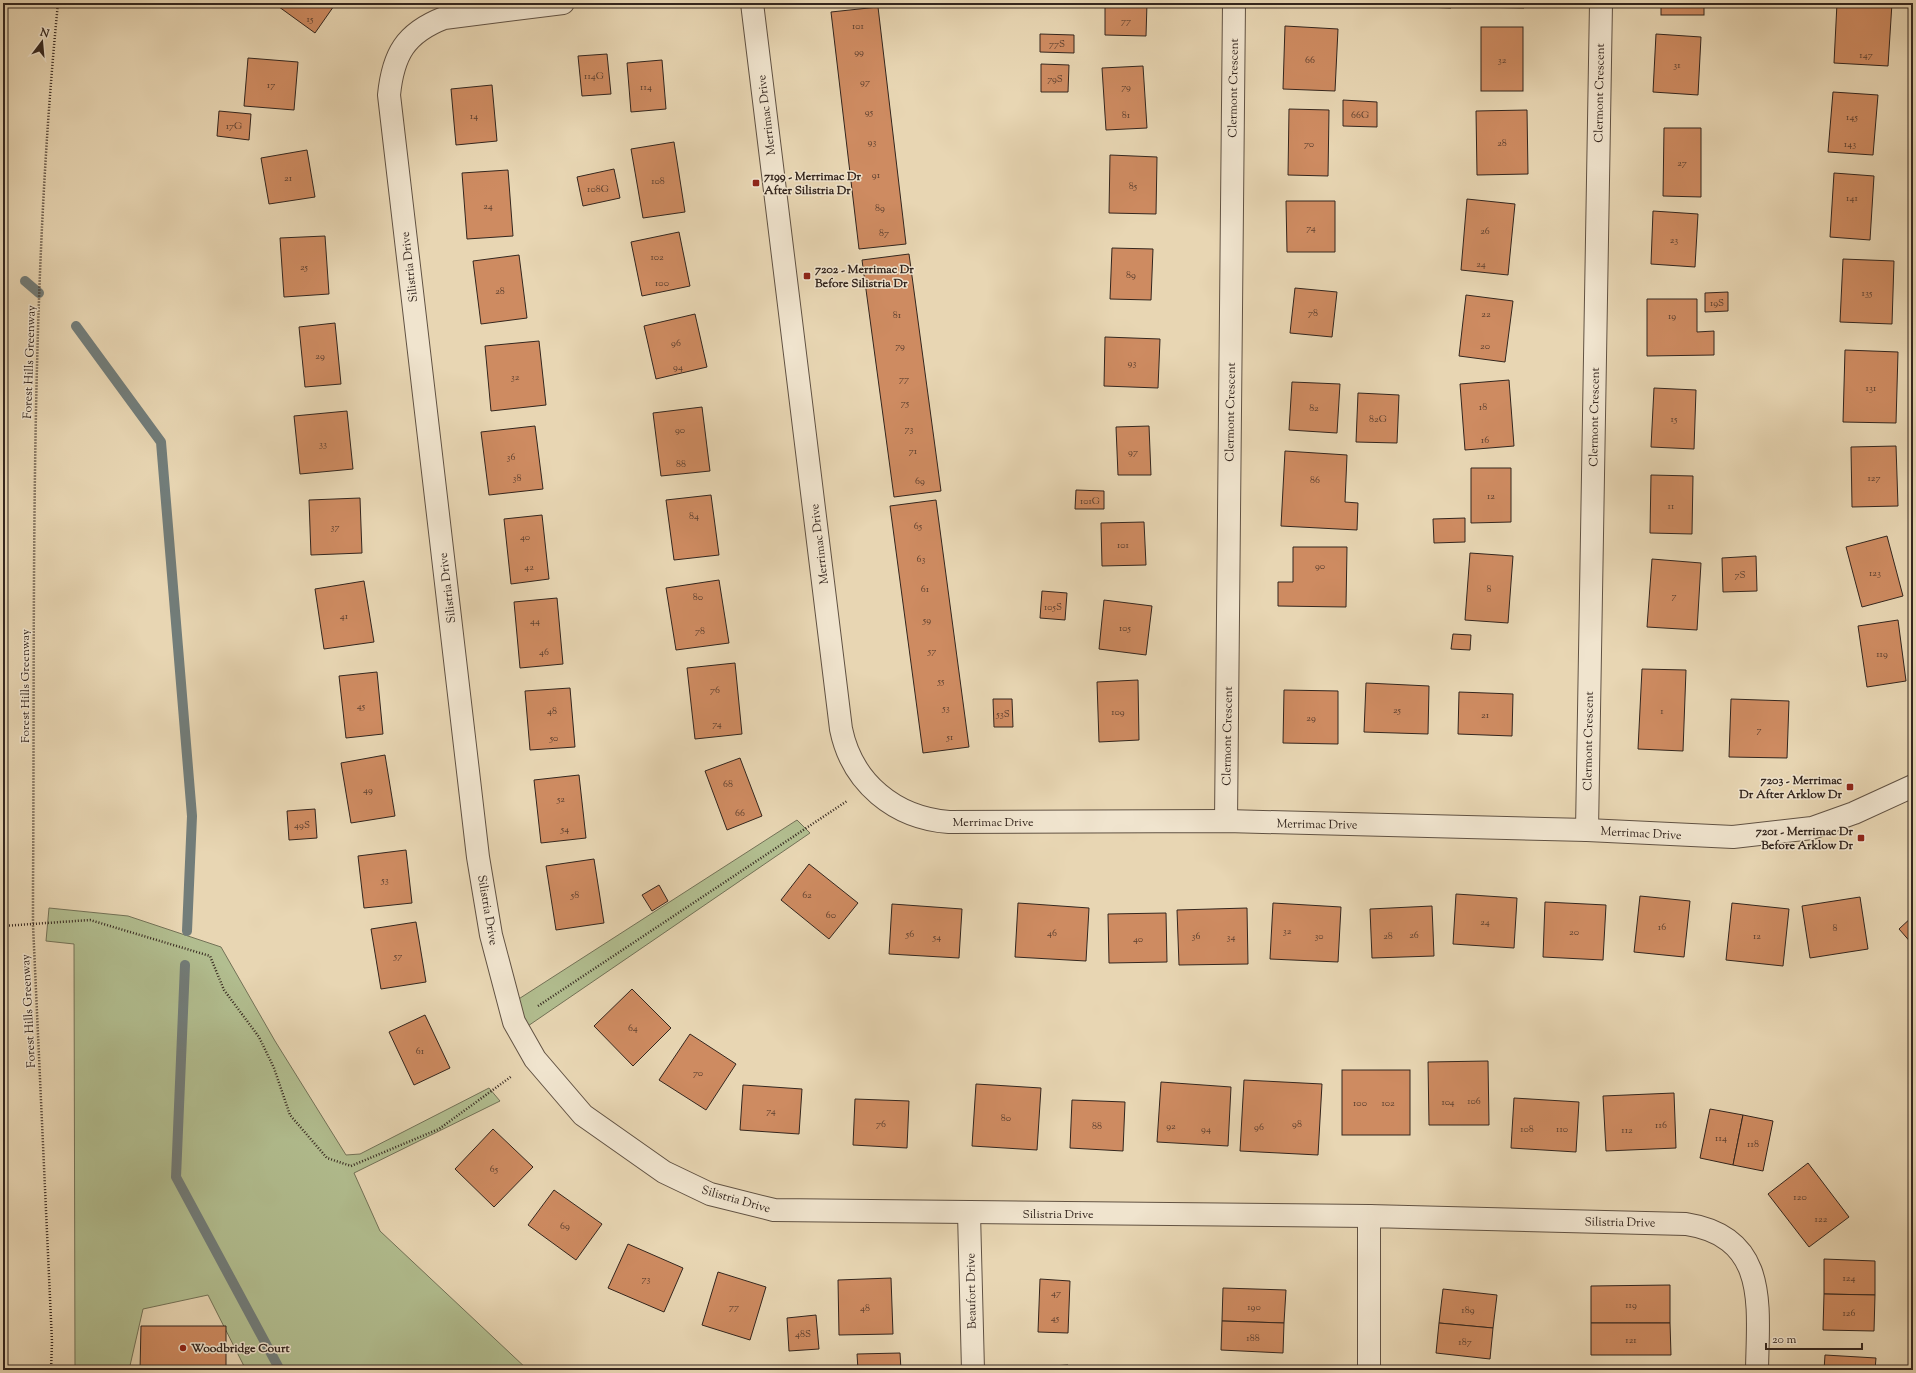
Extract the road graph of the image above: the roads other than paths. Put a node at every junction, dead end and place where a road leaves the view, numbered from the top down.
1 (563, 3) edge
2 (752, 3) edge
3 (1234, 3) edge
4 (1601, 3) edge
5 (1913, 786) edge
6 (1226, 821) junction
7 (1587, 830) junction
8 (969, 1213) junction
9 (1369, 1216) junction
10 (973, 1370) edge
11 (1369, 1370) edge
12 (1757, 1370) edge

1 - 8 street, Silistria Drive
2 - 6 street, Merrimac Drive
3 - 6 street, Clermont Crescent
4 - 7 street, Clermont Crescent
5 - 7 street, Merrimac Drive
6 - 7 street, Merrimac Drive
8 - 9 street, Silistria Drive
8 - 10 street, Beaufort Drive
9 - 11 street
9 - 12 street, Silistria Drive

